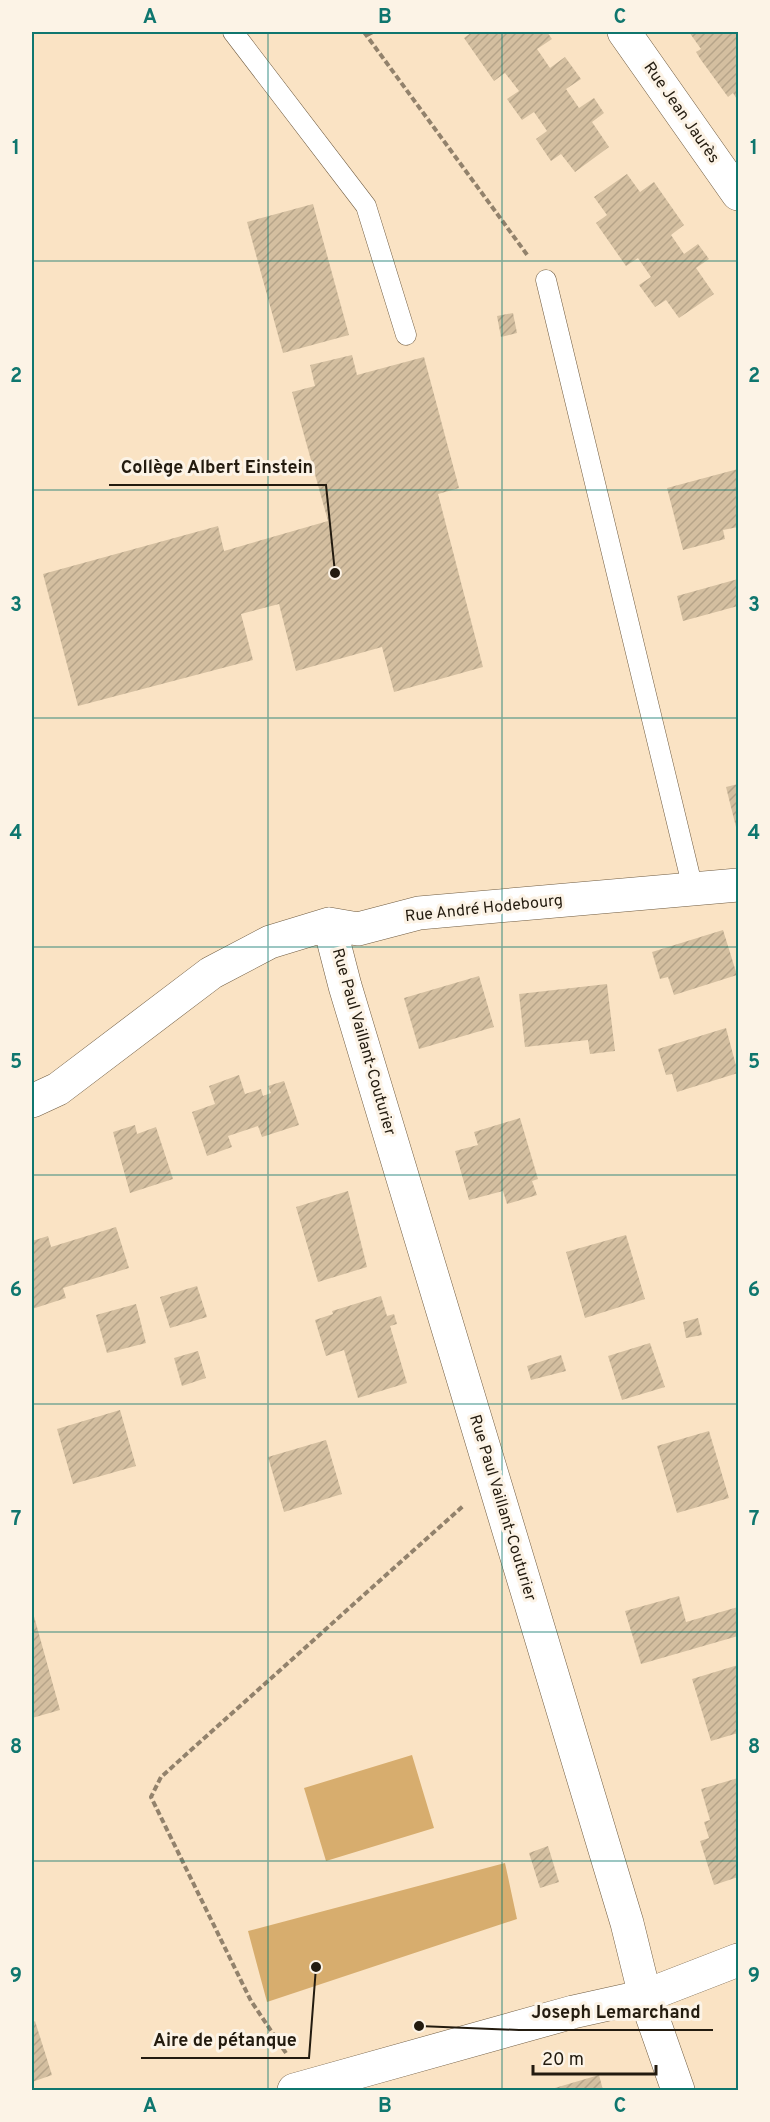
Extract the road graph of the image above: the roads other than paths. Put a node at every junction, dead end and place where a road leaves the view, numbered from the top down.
1 (233, 32) edge
2 (624, 32) edge
3 (738, 194) edge
4 (546, 280) road end
5 (406, 335) dead end
6 (738, 885) edge
7 (693, 889) junction
8 (330, 924) junction
9 (32, 1101) edge
10 (738, 1960) edge
11 (645, 1996) junction
12 (304, 2089) edge
13 (678, 2091) edge

1 - 5 lane
2 - 3 street, Rue Jean Jaurès
4 - 7 lane
6 - 7 street, Rue André Hodebourg
7 - 8 street, Rue André Hodebourg
8 - 9 street, Rue André Hodebourg
8 - 11 street, Rue Paul Vaillant-Couturier
10 - 11 street
11 - 12 street
11 - 13 street, Rue Paul Vaillant-Couturier

